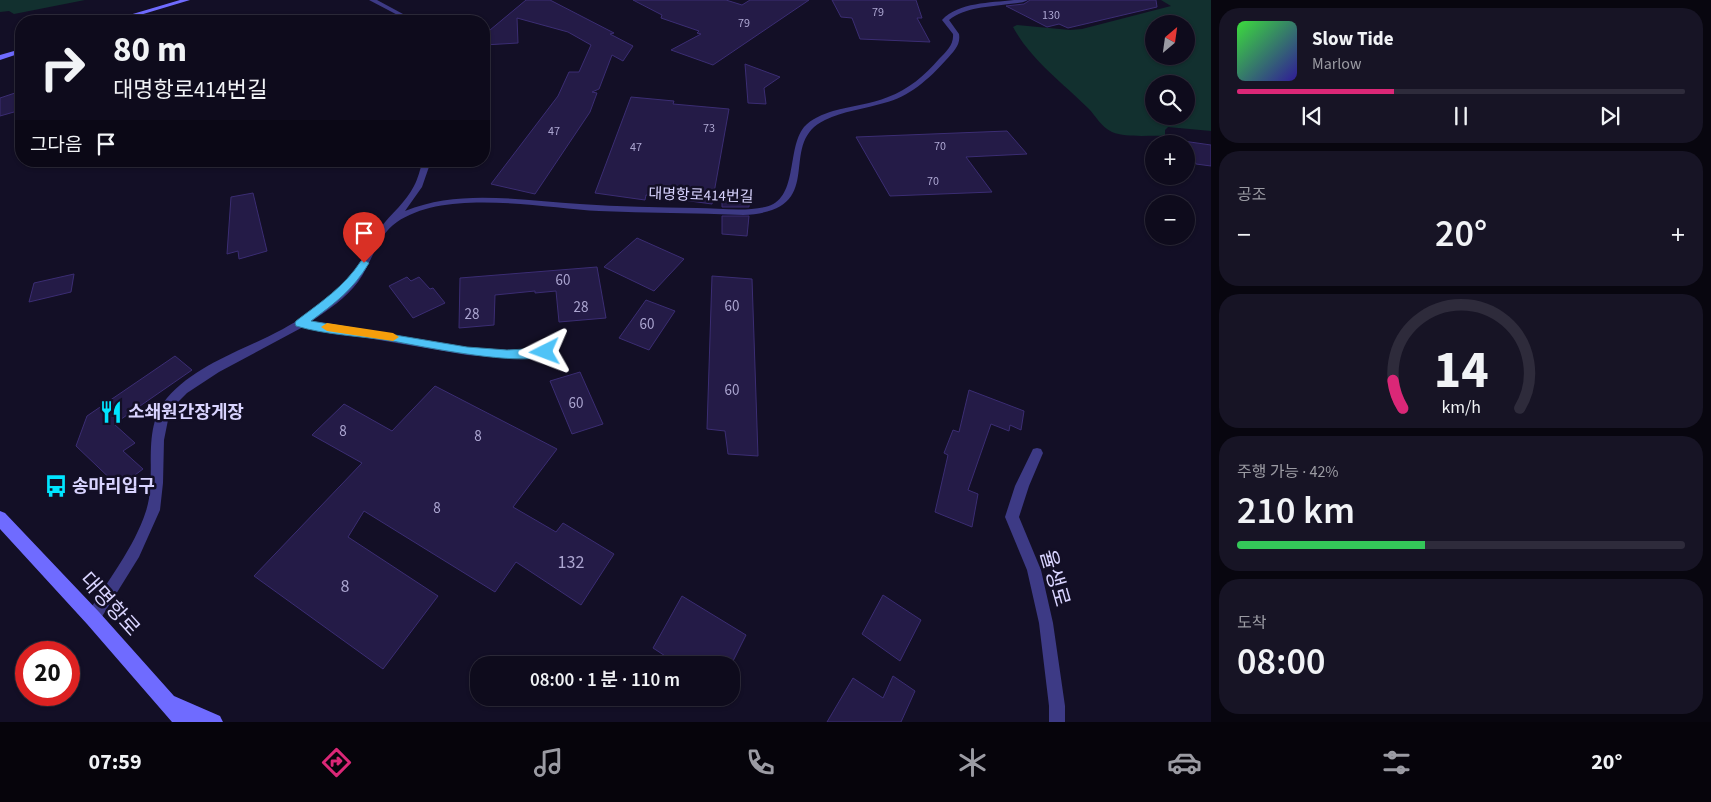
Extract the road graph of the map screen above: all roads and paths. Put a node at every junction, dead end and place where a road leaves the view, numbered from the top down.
1 (187, 0) edge
2 (372, 0) edge
3 (1025, 0) edge
4 (134, 15) edge
5 (401, 15) edge
6 (15, 53) edge
7 (0, 58) edge
8 (425, 167) edge
9 (394, 219) junction
10 (300, 323) junction
11 (545, 352) dead end
12 (1037, 453) dead end
13 (0, 518) edge
14 (93, 618) junction
15 (168, 703) junction
16 (184, 722) edge
17 (214, 722) edge
18 (1057, 722) edge

1 - 4 main road
2 - 5 lane
3 - 9 lane, 대명항로414번길
6 - 7 main road
8 - 9 lane
9 - 10 lane
10 - 11 lane
10 - 14 lane
12 - 18 lane, 율생로
13 - 14 main road, 대명항로
14 - 15 main road, 대명항로
15 - 16 main road, 대명항로
15 - 17 main road

